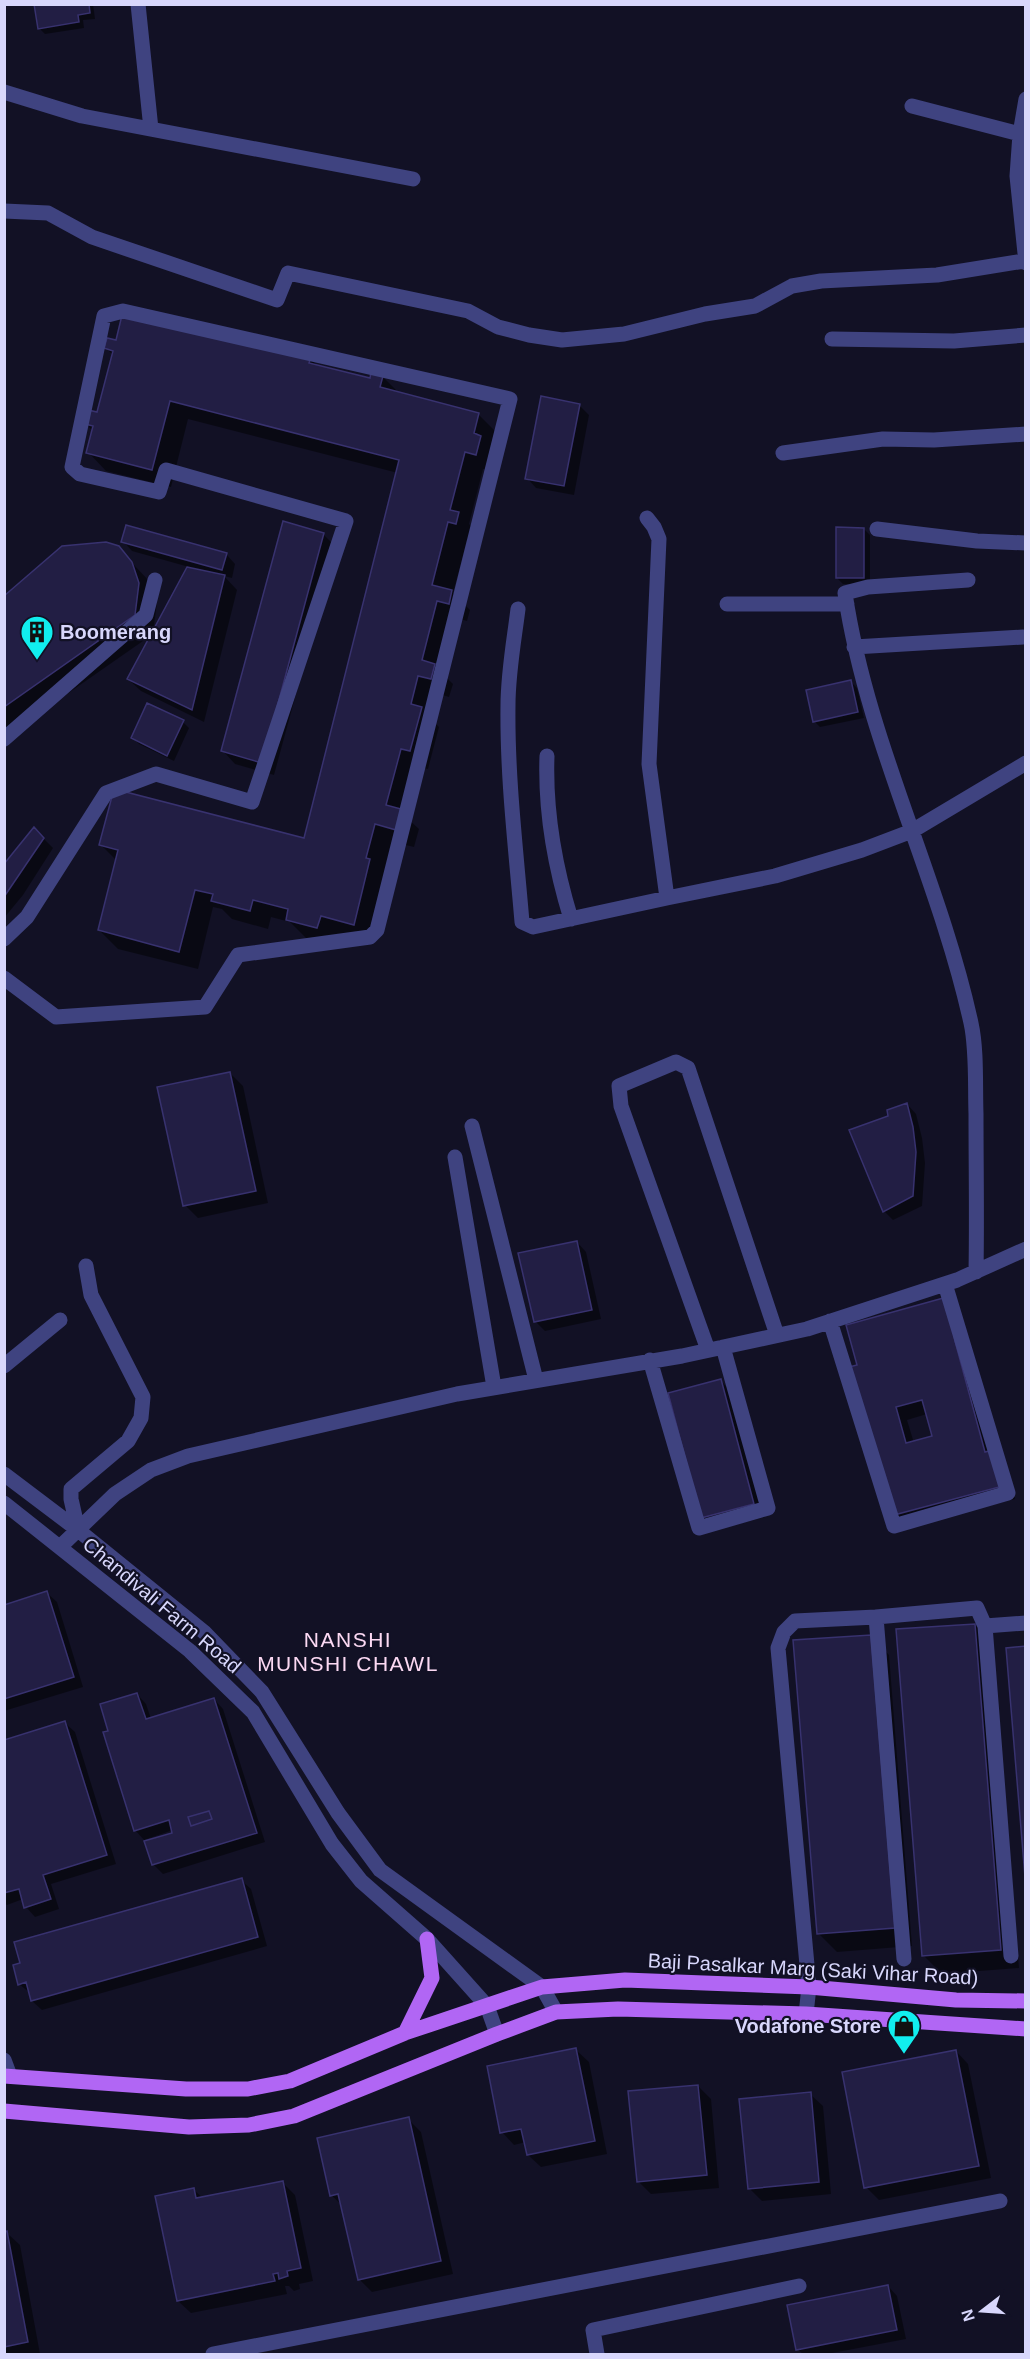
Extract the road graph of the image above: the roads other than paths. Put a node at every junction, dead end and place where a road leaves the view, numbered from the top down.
1 (138, 4) edge
2 (4, 92) edge
3 (1026, 99) edge
4 (912, 106) dead end
5 (151, 129) junction
6 (1020, 134) junction
7 (413, 179) dead end
8 (4, 211) edge
9 (1025, 262) edge
10 (1026, 335) edge
11 (832, 339) dead end
12 (1026, 434) edge
13 (783, 453) dead end
14 (647, 518) dead end
15 (877, 528) dead end
16 (1026, 543) edge
17 (155, 580) dead end
18 (968, 580) dead end
19 (727, 604) dead end
20 (847, 604) junction
21 (518, 609) dead end
22 (1023, 637) dead end
23 (854, 647) junction
24 (4, 739) edge
25 (547, 756) dead end
26 (1026, 763) edge
27 (912, 831) junction
28 (667, 898) junction
29 (571, 919) junction
30 (4, 939) edge
31 (4, 978) edge
32 (472, 1126) dead end
33 (455, 1157) dead end
34 (1026, 1249) edge
35 (86, 1266) dead end
36 (976, 1272) junction
37 (945, 1284) junction
38 (60, 1320) dead end
39 (830, 1321) junction
40 (777, 1335) junction
41 (716, 1348) junction
42 (650, 1360) junction
43 (4, 1366) edge
44 (536, 1380) junction
45 (494, 1387) junction
46 (4, 1474) edge
47 (4, 1503) edge
48 (78, 1530) junction
49 (61, 1546) junction
50 (876, 1617) junction
51 (1026, 1623) edge
52 (985, 1626) junction
53 (290, 1738) junction
54 (274, 1748) junction
55 (427, 1939) junction
56 (1011, 1956) dead end
57 (904, 1959) dead end
58 (542, 1986) junction
59 (809, 1987) junction
60 (1026, 2001) edge
61 (487, 2006) junction
62 (556, 2012) junction
63 (806, 2014) junction
64 (1026, 2029) edge
65 (405, 2033) junction
66 (497, 2034) junction
67 (4, 2060) edge
68 (7, 2076) edge
69 (4, 2111) edge
70 (1000, 2201) dead end
71 (799, 2286) dead end
72 (213, 2355) edge
73 (597, 2355) edge

1 - 5 street
2 - 5 street
3 - 6 street
4 - 6 street
5 - 7 street
6 - 9 street
8 - 9 street
10 - 11 street
12 - 13 street
14 - 28 street
15 - 16 street
17 - 24 street
18 - 20 street
19 - 20 street
20 - 23 street
21 - 29 street
22 - 23 street
23 - 27 street
25 - 29 street
26 - 27 street
27 - 28 street
27 - 36 street
28 - 29 street
30 - 31 street
32 - 44 street
33 - 45 street
34 - 36 street
35 - 48 street
36 - 37 street
37 - 39 street
37 - 39 street
38 - 43 street
39 - 40 street
40 - 41 street
40 - 41 street
41 - 42 street
41 - 42 street
42 - 44 street
44 - 45 street
45 - 48 street
46 - 48 street
47 - 49 street, Chandivali Farm Road
48 - 49 street
48 - 53 street
49 - 54 street, Chandivali Farm Road
50 - 52 street
50 - 57 street
50 - 59 street
51 - 52 street
52 - 56 street
53 - 54 street
53 - 58 street
54 - 55 street, Chandivali Farm Road
55 - 61 street, Chandivali Farm Road
55 - 65 main road
58 - 59 main road, Baji Pasalkar Marg (Saki Vihar Road)
58 - 61 main road, Baji Pasalkar Marg (Saki Vihar Road)
58 - 62 street
59 - 60 main road, Baji Pasalkar Marg (Saki Vihar Road)
59 - 63 street
61 - 65 main road, Baji Pasalkar Marg (Saki Vihar Road)
61 - 66 street, Chandivali Farm Road
62 - 63 main road
62 - 66 main road
63 - 64 main road
65 - 68 main road, Baji Pasalkar Marg (Saki Vihar Road)
66 - 69 main road
67 - 68 street
70 - 72 street
71 - 73 street

